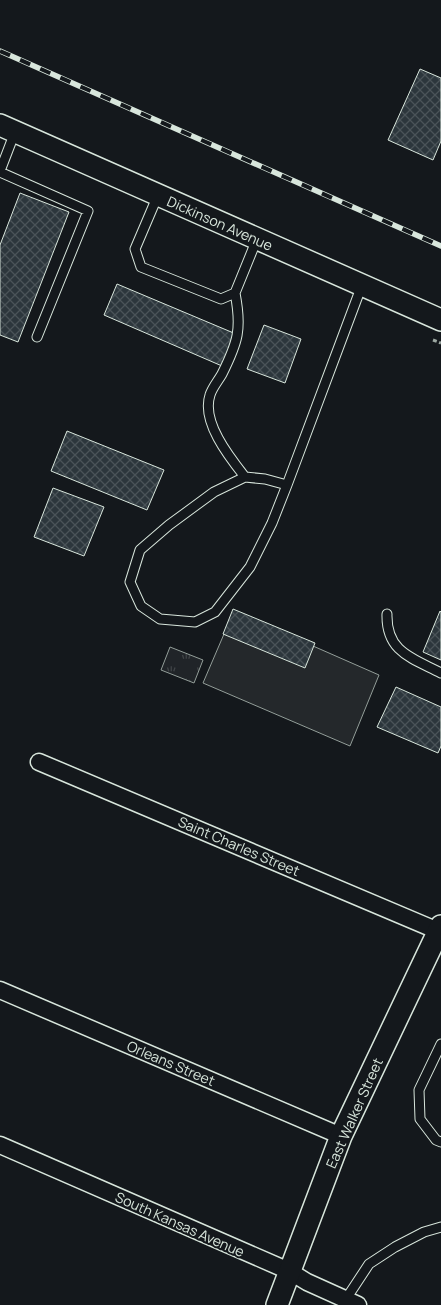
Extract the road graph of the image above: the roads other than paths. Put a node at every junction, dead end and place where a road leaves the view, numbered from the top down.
1 (7, 129) edge
2 (0, 172) edge
3 (158, 195) junction
4 (257, 239) junction
5 (362, 285) junction
6 (235, 293) junction
7 (441, 320) edge
8 (37, 337) dead end
9 (246, 477) junction
10 (287, 485) junction
11 (388, 614) dead end
12 (441, 673) edge
13 (39, 762) dead end
14 (440, 928) edge
15 (0, 990) edge
16 (441, 1044) edge
17 (341, 1136) junction
18 (441, 1142) edge
19 (0, 1145) edge
20 (441, 1227) edge
21 (288, 1271) junction
22 (349, 1303) edge
23 (276, 1305) edge

1 - 2 lane
1 - 3 street, Dickinson Avenue
2 - 8 lane
3 - 4 street, Dickinson Avenue
3 - 6 lane
4 - 5 street, Dickinson Avenue
4 - 6 lane
5 - 7 street, Dickinson Avenue
5 - 10 lane
6 - 9 lane
9 - 10 lane
9 - 10 lane
11 - 12 lane
13 - 14 street, Saint Charles Street
14 - 17 street, East Walker Street
15 - 17 street, Orleans Street
16 - 18 lane
17 - 21 street, East Walker Street
19 - 21 street, South Kansas Avenue
20 - 22 lane
21 - 22 street, South Kansas Avenue
21 - 23 street, East Walker Street

